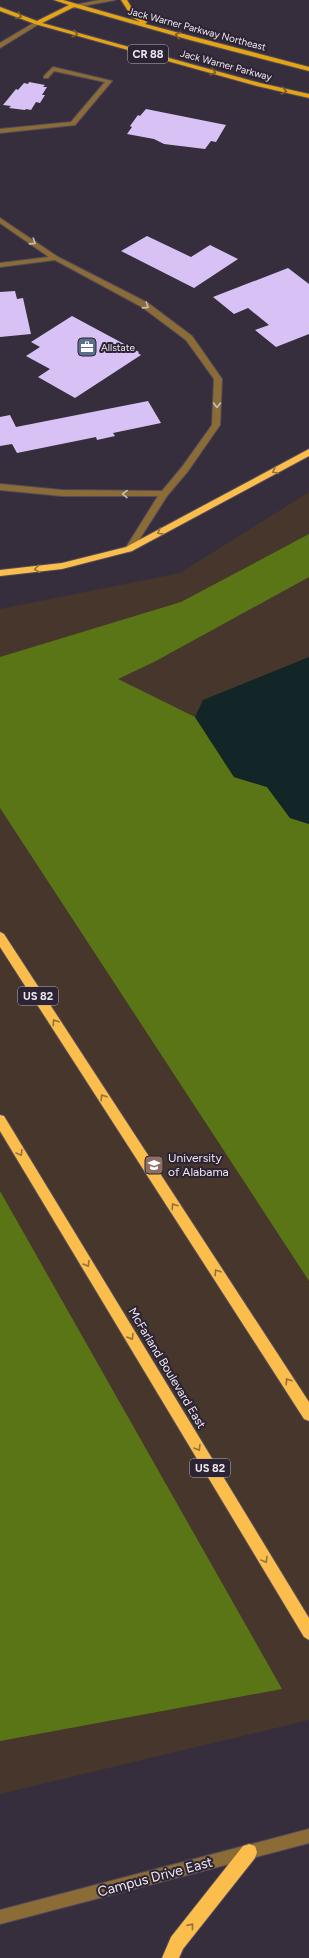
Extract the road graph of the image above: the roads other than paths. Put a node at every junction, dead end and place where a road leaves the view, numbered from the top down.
1 (57, 0) edge
2 (78, 0) edge
3 (112, 0) edge
4 (124, 0) edge
5 (72, 6) junction
6 (0, 9) edge
7 (37, 23) junction
8 (158, 29) junction
9 (0, 46) edge
10 (309, 69) edge
11 (46, 77) dead end
12 (309, 96) edge
13 (0, 131) edge
14 (0, 220) edge
15 (56, 258) junction
16 (0, 264) edge
17 (309, 452) edge
18 (0, 487) edge
19 (164, 494) junction
20 (129, 550) junction
21 (0, 573) edge
22 (0, 937) edge
23 (0, 1120) edge
24 (309, 1414) edge
25 (309, 1632) edge
26 (309, 1836) edge
27 (249, 1852) junction
28 (0, 1917) edge
29 (170, 1958) edge

1 - 5 main road, Jack Warner Parkway Northeast / CR 88
2 - 5 street
3 - 5 street
4 - 8 main road
5 - 7 main road
5 - 8 main road, Jack Warner Parkway Northeast / CR 88
6 -> 7 main road, Jack Warner Parkway / CR 88
7 - 9 street
7 -> 12 main road, Jack Warner Parkway / CR 88
10 -> 8 main road, Jack Warner Parkway Northeast / CR 88
11 - 13 street
14 -> 15 street
15 - 16 street
15 -> 19 street
17 -> 20 highway
19 -> 18 street
19 - 20 street
20 -> 21 highway
24 -> 22 highway, US 82
23 -> 25 highway, McFarland Boulevard East / US 82
26 - 27 street, Campus Drive East
27 - 28 street, Campus Drive East
29 -> 27 highway

